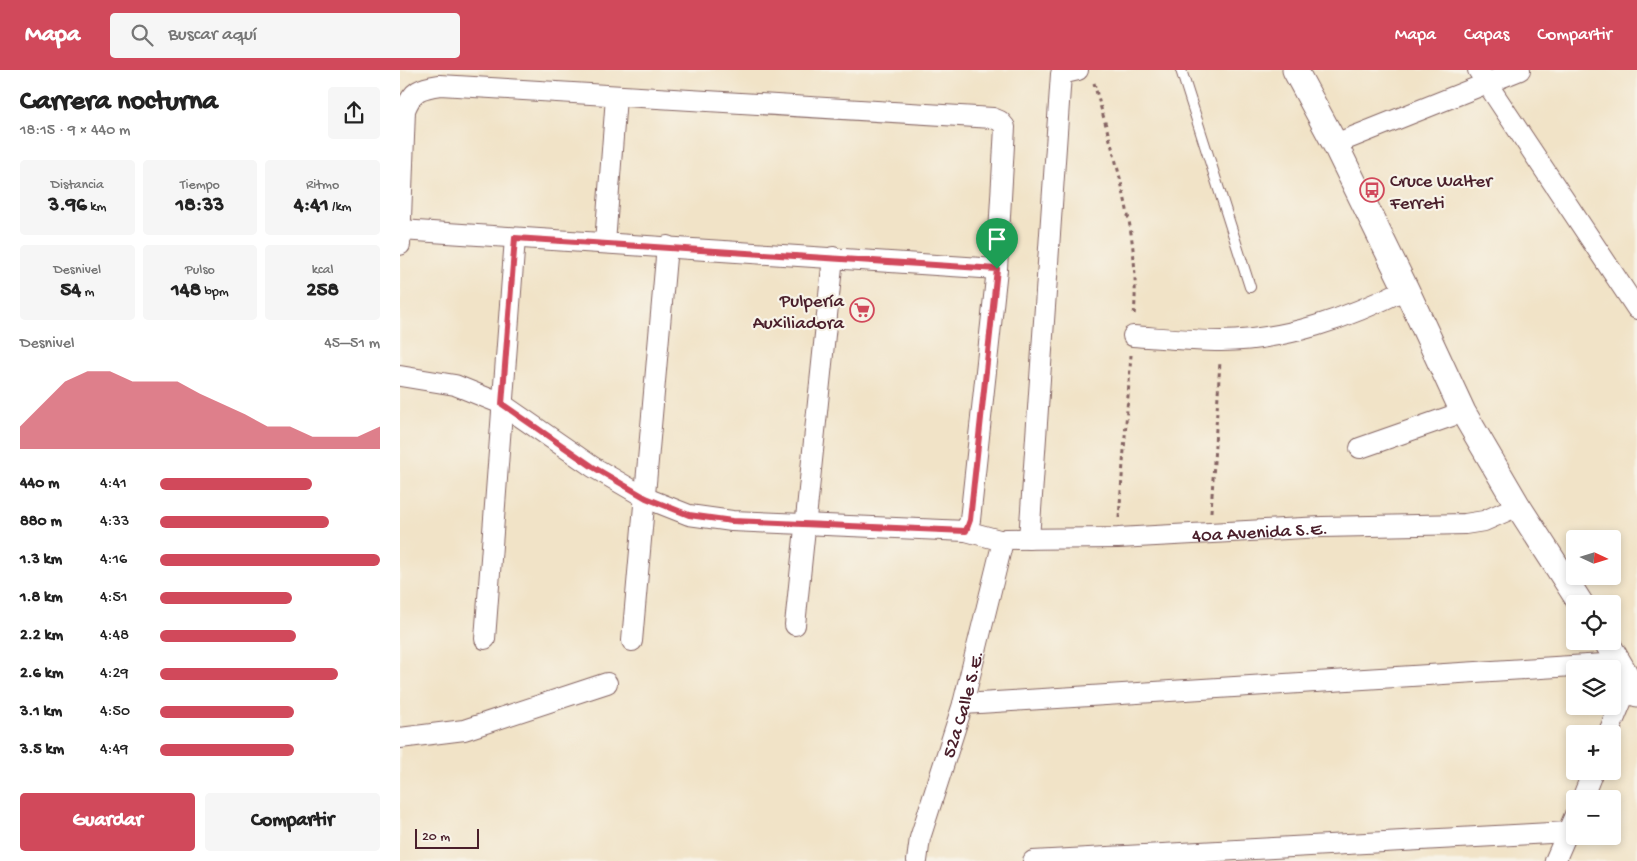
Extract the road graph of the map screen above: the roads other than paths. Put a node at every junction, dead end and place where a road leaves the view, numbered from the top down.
1 (1181, 70) edge
2 (1295, 70) edge
3 (1520, 70) edge
4 (1077, 74) edge
5 (1482, 77) edge
6 (616, 97) junction
7 (1335, 144) junction
8 (401, 238) edge
9 (515, 238) junction
10 (605, 243) junction
11 (668, 246) junction
12 (833, 257) junction
13 (997, 269) junction
14 (1250, 287) dead end
15 (1406, 289) junction
16 (1637, 309) edge
17 (1133, 336) road end
18 (400, 376) edge
19 (502, 404) junction
20 (1463, 412) junction
21 (1360, 448) dead end
22 (646, 498) junction
23 (1518, 506) junction
24 (806, 524) junction
25 (966, 531) junction
26 (1029, 540) junction
27 (1002, 543) junction
28 (1575, 595) edge
29 (794, 626) dead end
30 (485, 639) dead end
31 (632, 640) dead end
32 (1611, 650) edge
33 (1629, 679) edge
34 (606, 683) dead end
35 (963, 704) junction
36 (1611, 725) edge
37 (400, 738) edge
38 (1566, 824) edge
39 (1566, 837) edge
40 (917, 861) edge
41 (1033, 861) edge
42 (1555, 861) edge

1 - 14 lane
2 - 7 street
3 - 5 street
4 - 26 street
5 - 7 street
5 - 16 street
6 - 8 street
6 - 10 street
6 - 13 street
7 - 15 street
8 - 9 street
9 - 10 street
9 - 19 street
10 - 11 street
11 - 12 street
11 - 22 street
12 - 13 street
12 - 24 street
13 - 25 street
15 - 17 street
15 - 20 street
18 - 19 street, 40a Avenida S.E.
19 - 22 street, 40a Avenida S.E.
19 - 30 street
20 - 21 street
20 - 23 street
22 - 24 street, 40a Avenida S.E.
22 - 31 street
23 - 26 street, 40a Avenida S.E.
23 - 28 street
24 - 25 street, 40a Avenida S.E.
24 - 29 street
25 - 27 street, 40a Avenida S.E.
26 - 27 street, 40a Avenida S.E.
27 - 35 street, 52a Calle S.E.
32 - 33 street
33 - 35 street
33 - 36 street
34 - 37 street
35 - 40 street, 52a Calle S.E.
38 - 41 street
39 - 42 street

